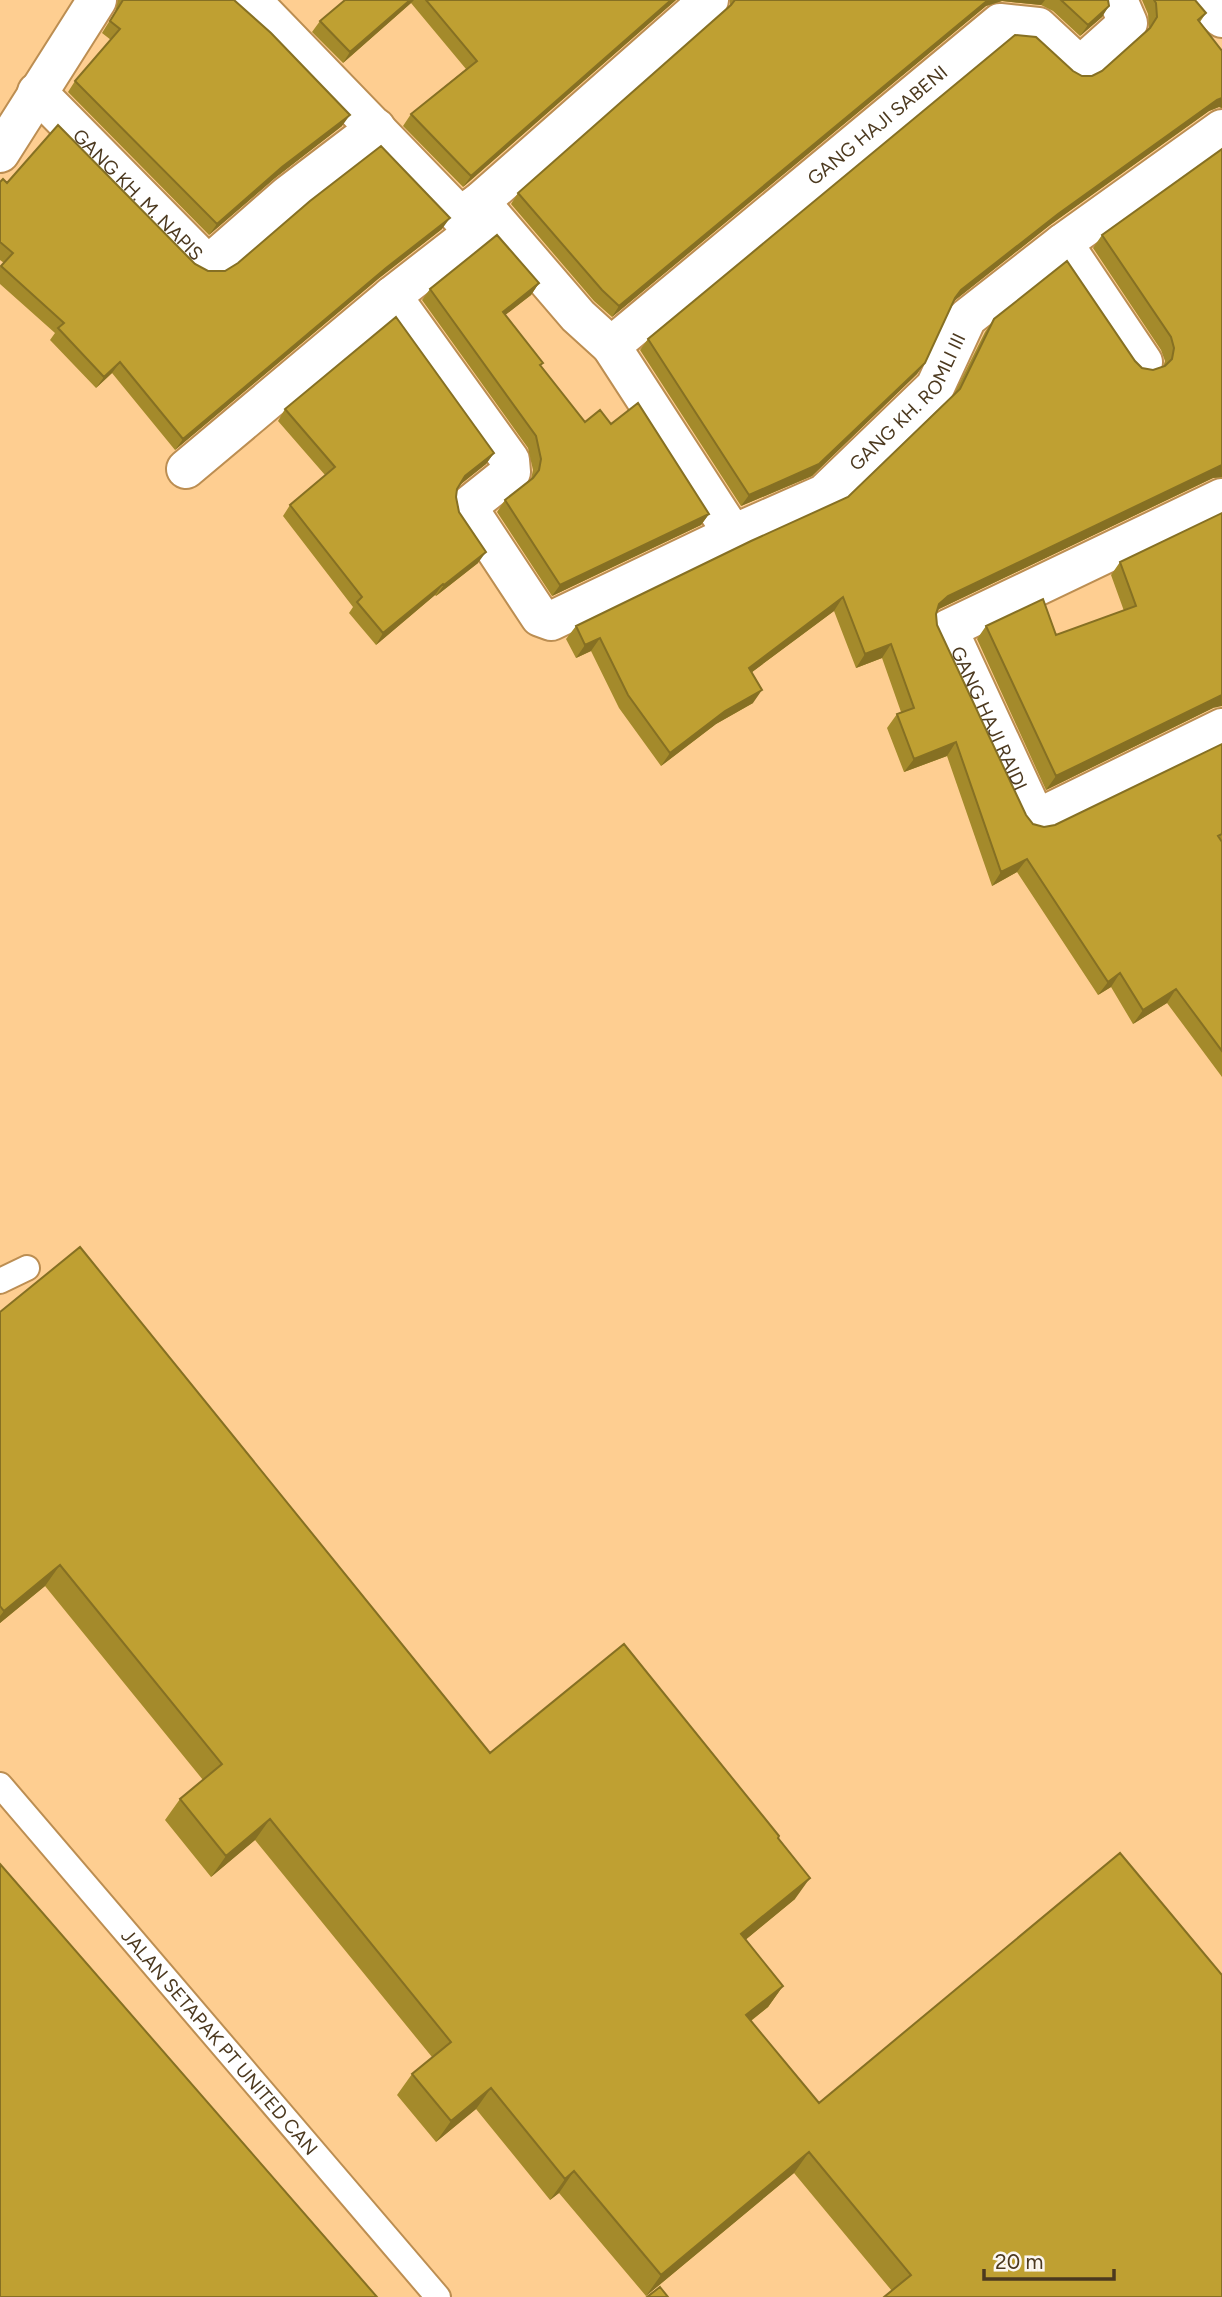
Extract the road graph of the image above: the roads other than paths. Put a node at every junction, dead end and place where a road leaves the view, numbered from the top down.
1 (97, 0) edge
2 (251, 0) edge
3 (709, 0) edge
4 (1118, 0) edge
5 (1205, 0) edge
6 (1222, 18) edge
7 (37, 92) junction
8 (376, 128) junction
9 (1222, 129) edge
10 (0, 153) edge
11 (470, 209) junction
12 (1063, 243) junction
13 (392, 296) junction
14 (611, 346) junction
15 (1143, 362) dead end
16 (186, 469) dead end
17 (1222, 498) edge
18 (733, 534) junction
19 (1222, 728) edge
20 (27, 1268) dead end
21 (0, 1281) edge
22 (0, 1785) edge
23 (438, 2297) edge

1 - 7 street
2 - 8 street
3 - 11 street
4 - 14 street, GANG HAJI SABENI
5 - 6 street
7 - 8 street, GANG KH. M. NAPIS
7 - 10 street
8 - 11 street
9 - 12 street, GANG KH. ROMLI III
11 - 13 street
11 - 14 street
12 - 15 street
12 - 18 street, GANG KH. ROMLI III
13 - 16 street
13 - 18 street, GANG KH. ROMLI III
14 - 18 street
17 - 19 street, GANG HAJI RAIDI
20 - 21 lane
22 - 23 lane, JALAN SETAPAK PT UNITED CAN

